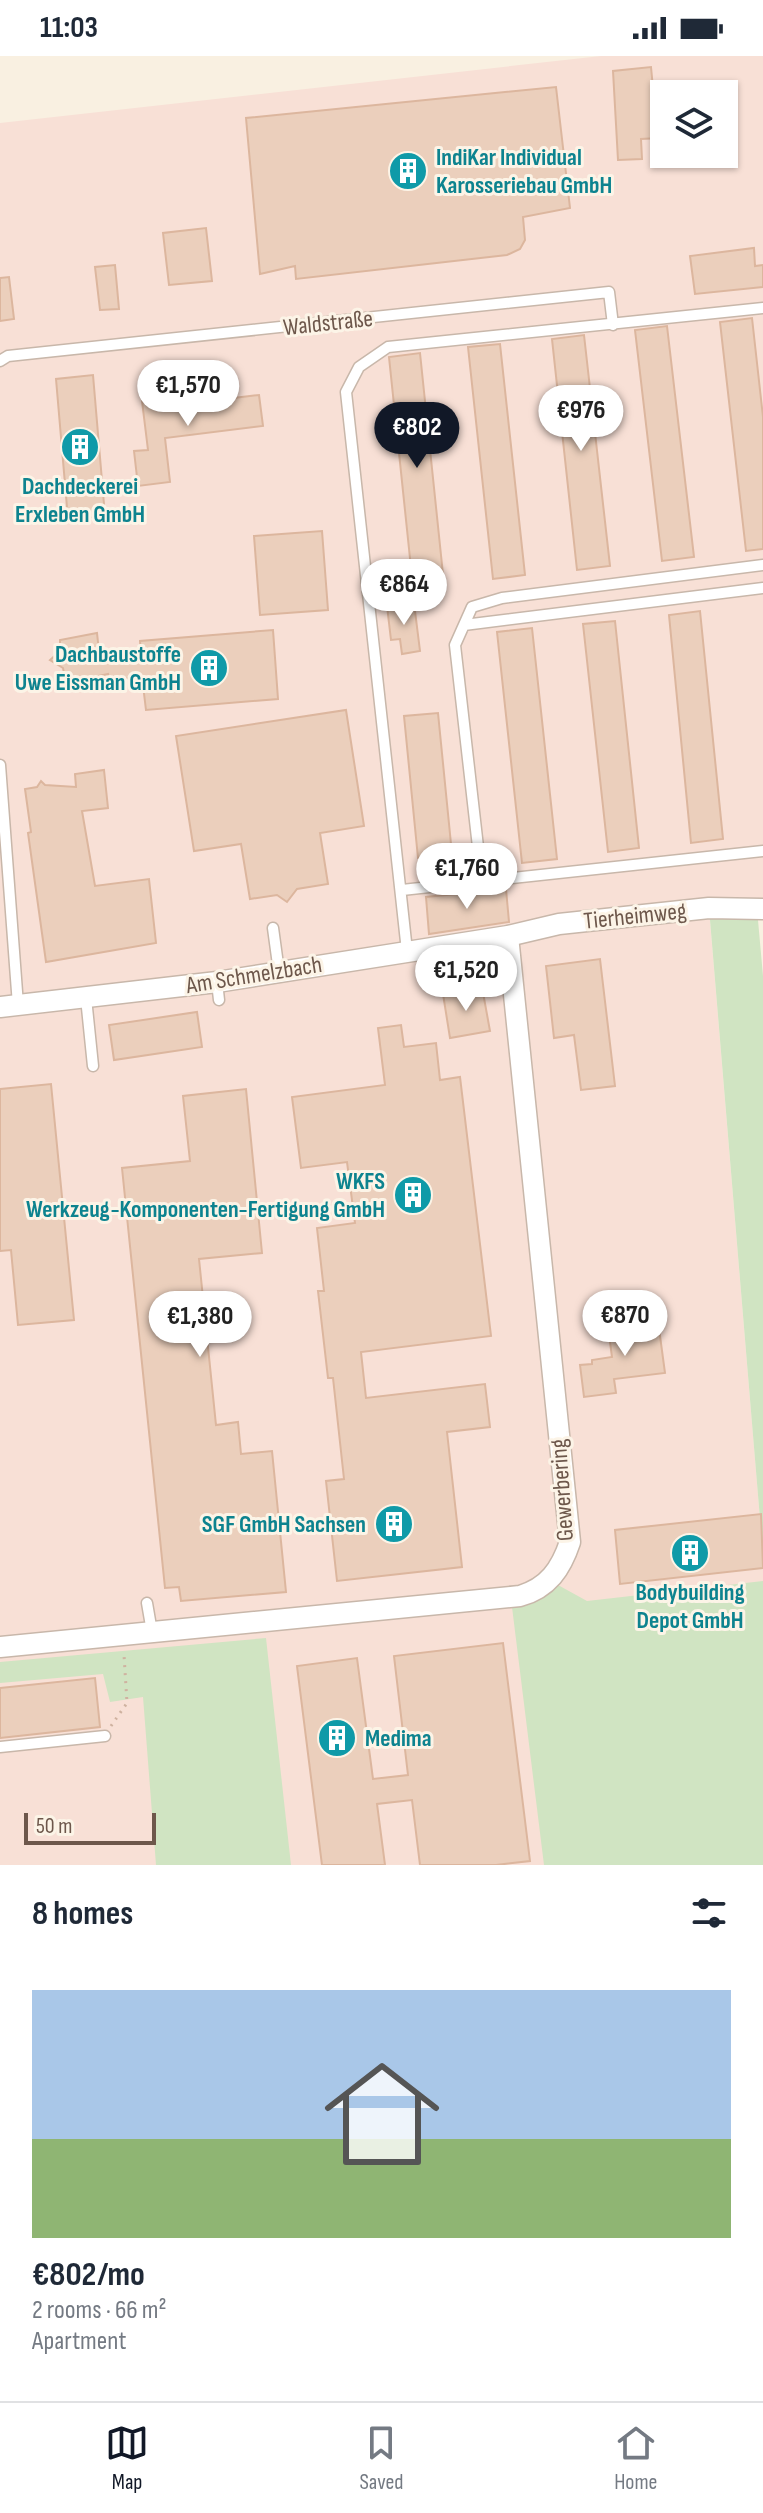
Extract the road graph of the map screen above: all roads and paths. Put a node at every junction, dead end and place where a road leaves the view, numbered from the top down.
1 (763, 308) edge
2 (613, 325) junction
3 (0, 361) edge
4 (763, 565) edge
5 (763, 588) edge
6 (464, 625) junction
7 (0, 765) edge
8 (763, 851) edge
9 (482, 882) junction
10 (402, 890) junction
11 (763, 909) edge
12 (273, 928) dead end
13 (508, 936) junction
14 (407, 951) junction
15 (279, 972) junction
16 (86, 998) junction
17 (9, 1006) edge
18 (93, 1066) dead end
19 (147, 1603) dead end
20 (152, 1632) junction
21 (123, 1635) junction
22 (0, 1647) edge
23 (105, 1736) joint
24 (0, 1747) edge

1 - 2 lane
2 - 3 lane, Waldstraße
2 - 10 lane
4 - 6 lane
5 - 6 lane
6 - 9 lane
7 - 17 lane
8 - 9 lane
9 - 10 lane
10 - 14 lane
11 - 13 street, Tierheimweg
12 - 15 lane
13 - 14 street, Am Schmelzbach
13 - 20 street, Gewerbering
14 - 15 street, Am Schmelzbach
15 - 16 street, Am Schmelzbach
16 - 17 street, Am Schmelzbach
16 - 18 lane
19 - 20 lane
20 - 21 street, Gewerbering
21 - 22 street, Gewerbering
21 - 23 path
23 - 24 lane

